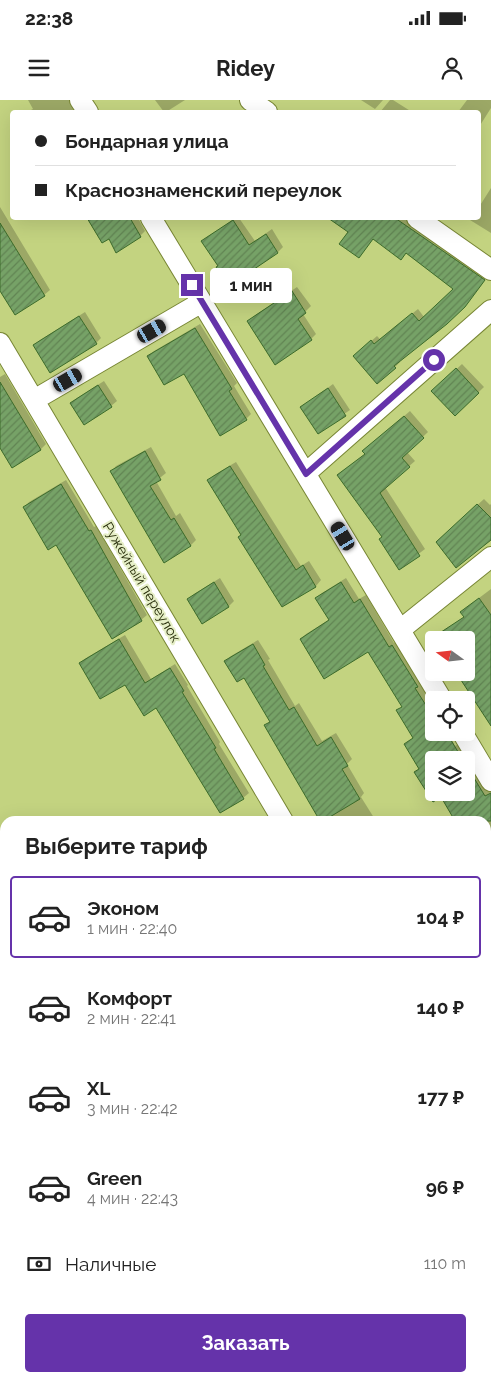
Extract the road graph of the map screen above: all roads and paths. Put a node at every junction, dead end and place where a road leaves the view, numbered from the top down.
1 (250, 100) edge
2 (265, 110) edge
3 (152, 220) edge
4 (420, 220) edge
5 (491, 270) edge
6 (202, 302) junction
7 (491, 310) edge
8 (0, 342) edge
9 (34, 400) junction
10 (306, 474) junction
11 (491, 558) edge
12 (400, 630) junction
13 (437, 691) edge
14 (467, 741) edge
15 (491, 781) edge
16 (280, 816) edge

1 - 2 street
3 - 6 street
4 - 5 street
6 - 9 street
6 - 10 street
7 - 10 street
8 - 9 street, Ружейный переулок
9 - 16 street, Ружейный переулок
10 - 12 street
11 - 12 street
12 - 13 street
14 - 15 street

